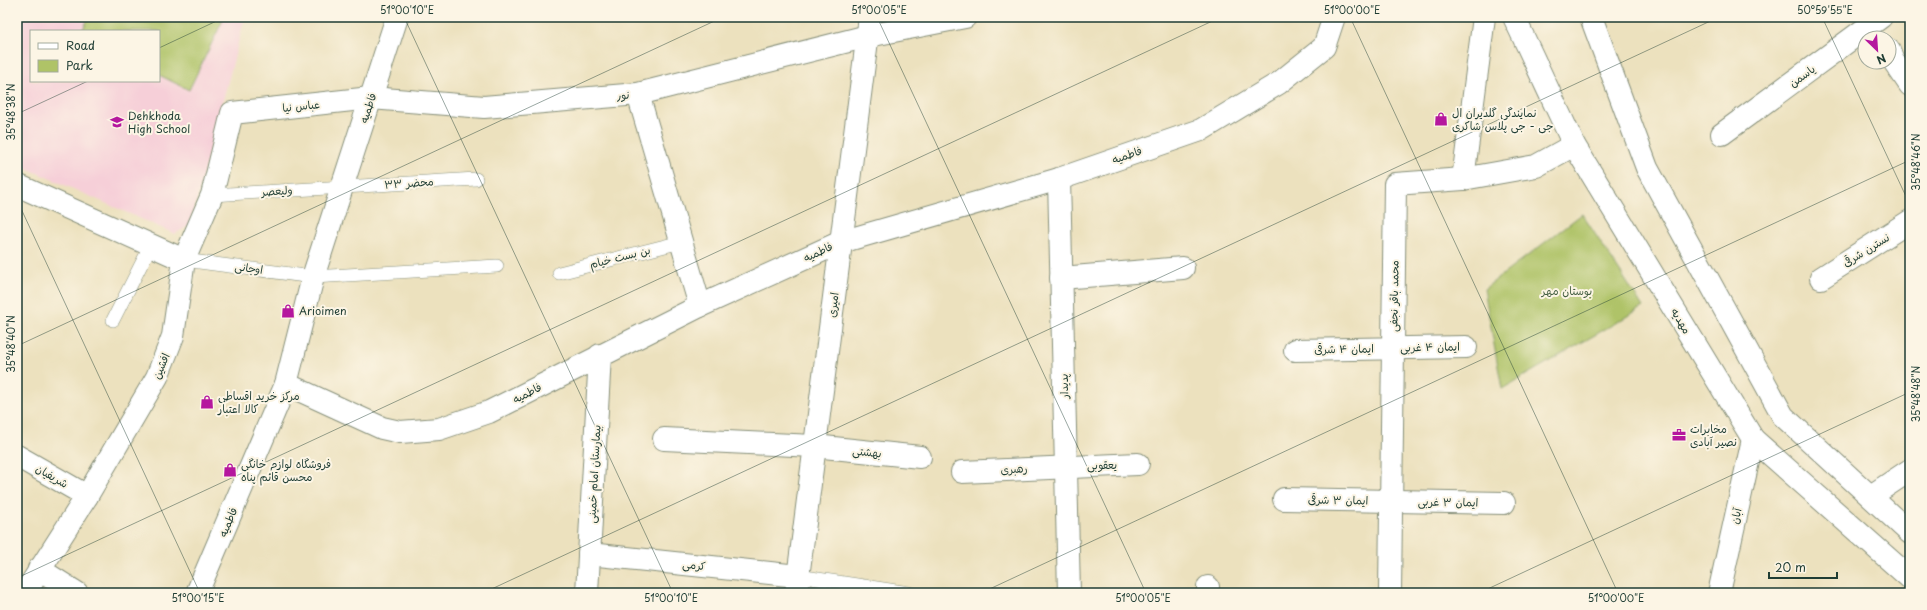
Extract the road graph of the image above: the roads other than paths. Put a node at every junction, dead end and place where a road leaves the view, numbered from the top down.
1 (397, 17) edge
2 (965, 17) edge
3 (1334, 17) edge
4 (1484, 17) edge
5 (1514, 17) edge
6 (1529, 17) edge
7 (1590, 18) edge
8 (1879, 23) edge
9 (869, 27) edge
10 (1526, 40) junction
11 (1897, 66) edge
12 (1910, 85) edge
13 (638, 94) junction
14 (371, 98) junction
15 (232, 113) joint
16 (1722, 134) dead end
17 (1574, 146) junction
18 (476, 179) dead end
19 (1059, 179) junction
20 (1463, 179) junction
21 (17, 185) edge
22 (342, 187) junction
23 (212, 195) junction
24 (1910, 222) edge
25 (681, 242) junction
26 (841, 242) junction
27 (151, 245) junction
28 (184, 260) junction
29 (497, 266) dead end
30 (1183, 268) dead end
31 (559, 273) dead end
32 (313, 277) junction
33 (1062, 278) junction
34 (1821, 278) dead end
35 (700, 306) junction
36 (113, 320) dead end
37 (1466, 347) dead end
38 (1394, 348) junction
39 (1295, 350) dead end
40 (600, 355) junction
41 (286, 384) junction
42 (664, 439) dead end
43 (1753, 439) junction
44 (814, 446) junction
45 (17, 456) edge
46 (920, 457) dead end
47 (1138, 464) dead end
48 (1066, 466) junction
49 (1910, 470) edge
50 (962, 472) dead end
51 (87, 496) junction
52 (1871, 496) junction
53 (1284, 499) dead end
54 (1392, 501) junction
55 (1504, 503) dead end
56 (1910, 533) edge
57 (589, 554) junction
58 (39, 569) junction
59 (1910, 578) edge
60 (797, 585) edge
61 (25, 593) edge
62 (77, 593) edge
63 (197, 593) edge
64 (587, 593) edge
65 (909, 593) edge
66 (1070, 593) edge
67 (1390, 593) edge
68 (1719, 593) edge

1 - 14 street, فاطمیه
2 - 9 street, نور
3 - 19 street, فاطمیه
4 - 20 street
5 - 10 street, مهدیه
6 - 10 street
7 - 52 street
8 - 16 street, یاسمن
9 - 13 street, نور
9 - 26 street, امیری
10 - 17 street, مهدیه
11 - 12 street
13 - 14 street, نور
13 - 25 street
14 - 15 street, عباس نیا
14 - 22 street, فاطمیه
15 - 23 street, افشین
17 - 20 street, محمد باقر نجفی
17 - 43 street, مهدیه
18 - 22 lane, محضر ۳۳
19 - 26 street, فاطمیه
19 - 33 street, پدیدار
20 - 38 street, محمد باقر نجفی
21 - 27 street, اوجانی
22 - 23 lane, ولیعصر
22 - 32 street, فاطمیه
23 - 28 street, افشین
24 - 34 street, نسترن شرقی
25 - 31 lane, بن بست خیام
25 - 35 street
26 - 35 street, فاطمیه
26 - 44 street, امیری
27 - 28 street, اوجانی
27 - 36 lane
28 - 32 lane, اوجانی
28 - 51 street, افشین
29 - 32 lane, اوجانی
30 - 33 street
32 - 41 street, فاطمیه
33 - 48 street, پدیدار
35 - 40 street, فاطمیه
37 - 38 street, ایمان ۴ غربی
38 - 39 street, ایمان ۴ شرقی
38 - 54 street, محمد باقر نجفی
40 - 41 street, فاطمیه
40 - 57 street, بیمارستان امام خمینی
41 - 63 street, فاطمیه
42 - 44 street, بهشتی
43 - 59 street, مهدیه
43 - 68 street, آبان
44 - 46 street, بهشتی
44 - 60 street, امیری
45 - 51 street, شریفیان
47 - 48 street, یعقوبی
48 - 50 street, رهبری
48 - 66 street, پدیدار
49 - 52 street
51 - 58 street, افشین
52 - 56 street
53 - 54 street, ایمان ۳ شرقی
54 - 55 street, ایمان ۳ غربی
54 - 67 street, محمد باقر نجفی
57 - 60 street, کرمی
57 - 64 street, بیمارستان امام خمینی
58 - 61 street, افشین
58 - 62 street
60 - 65 lane

